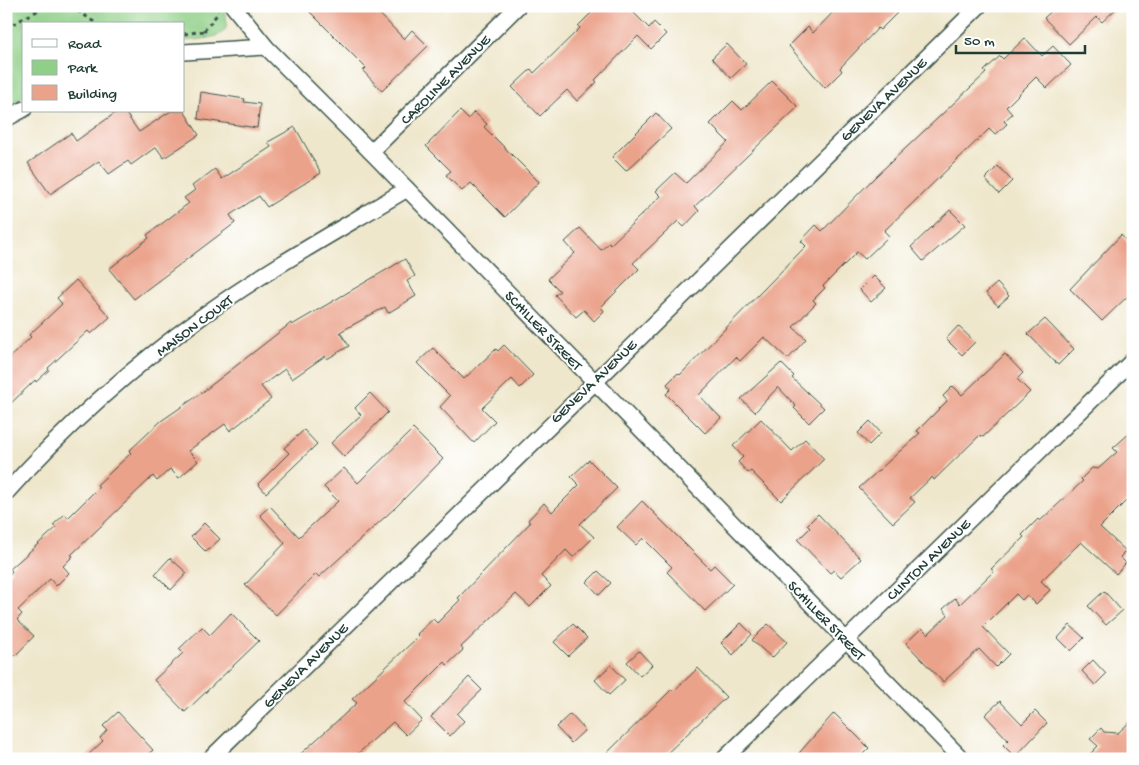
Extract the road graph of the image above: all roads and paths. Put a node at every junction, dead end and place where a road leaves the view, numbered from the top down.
1 (46, 6) edge
2 (71, 6) edge
3 (223, 6) edge
4 (233, 6) edge
5 (518, 6) edge
6 (979, 6) edge
7 (94, 22) edge
8 (6, 28) edge
9 (204, 31) dead end
10 (266, 47) junction
11 (185, 52) edge
12 (22, 110) edge
13 (6, 119) edge
14 (371, 152) junction
15 (407, 189) junction
16 (1133, 360) edge
17 (594, 381) junction
18 (6, 493) edge
19 (846, 639) junction
20 (210, 759) edge
21 (724, 759) edge
22 (962, 759) edge

1 - 8 path
2 - 7 path
3 - 9 path
4 - 10 street, SCHILLER STREET
5 - 14 street, CAROLINE AVENUE
6 - 17 street, GENEVA AVENUE
10 - 11 street
10 - 14 street, SCHILLER STREET
12 - 13 street
14 - 15 street, SCHILLER STREET
15 - 17 street, SCHILLER STREET
15 - 18 street, MAISON COURT
16 - 19 street, CLINTON AVENUE
17 - 19 street, SCHILLER STREET
17 - 20 street, GENEVA AVENUE
19 - 21 street, CLINTON AVENUE
19 - 22 street, SCHILLER STREET

